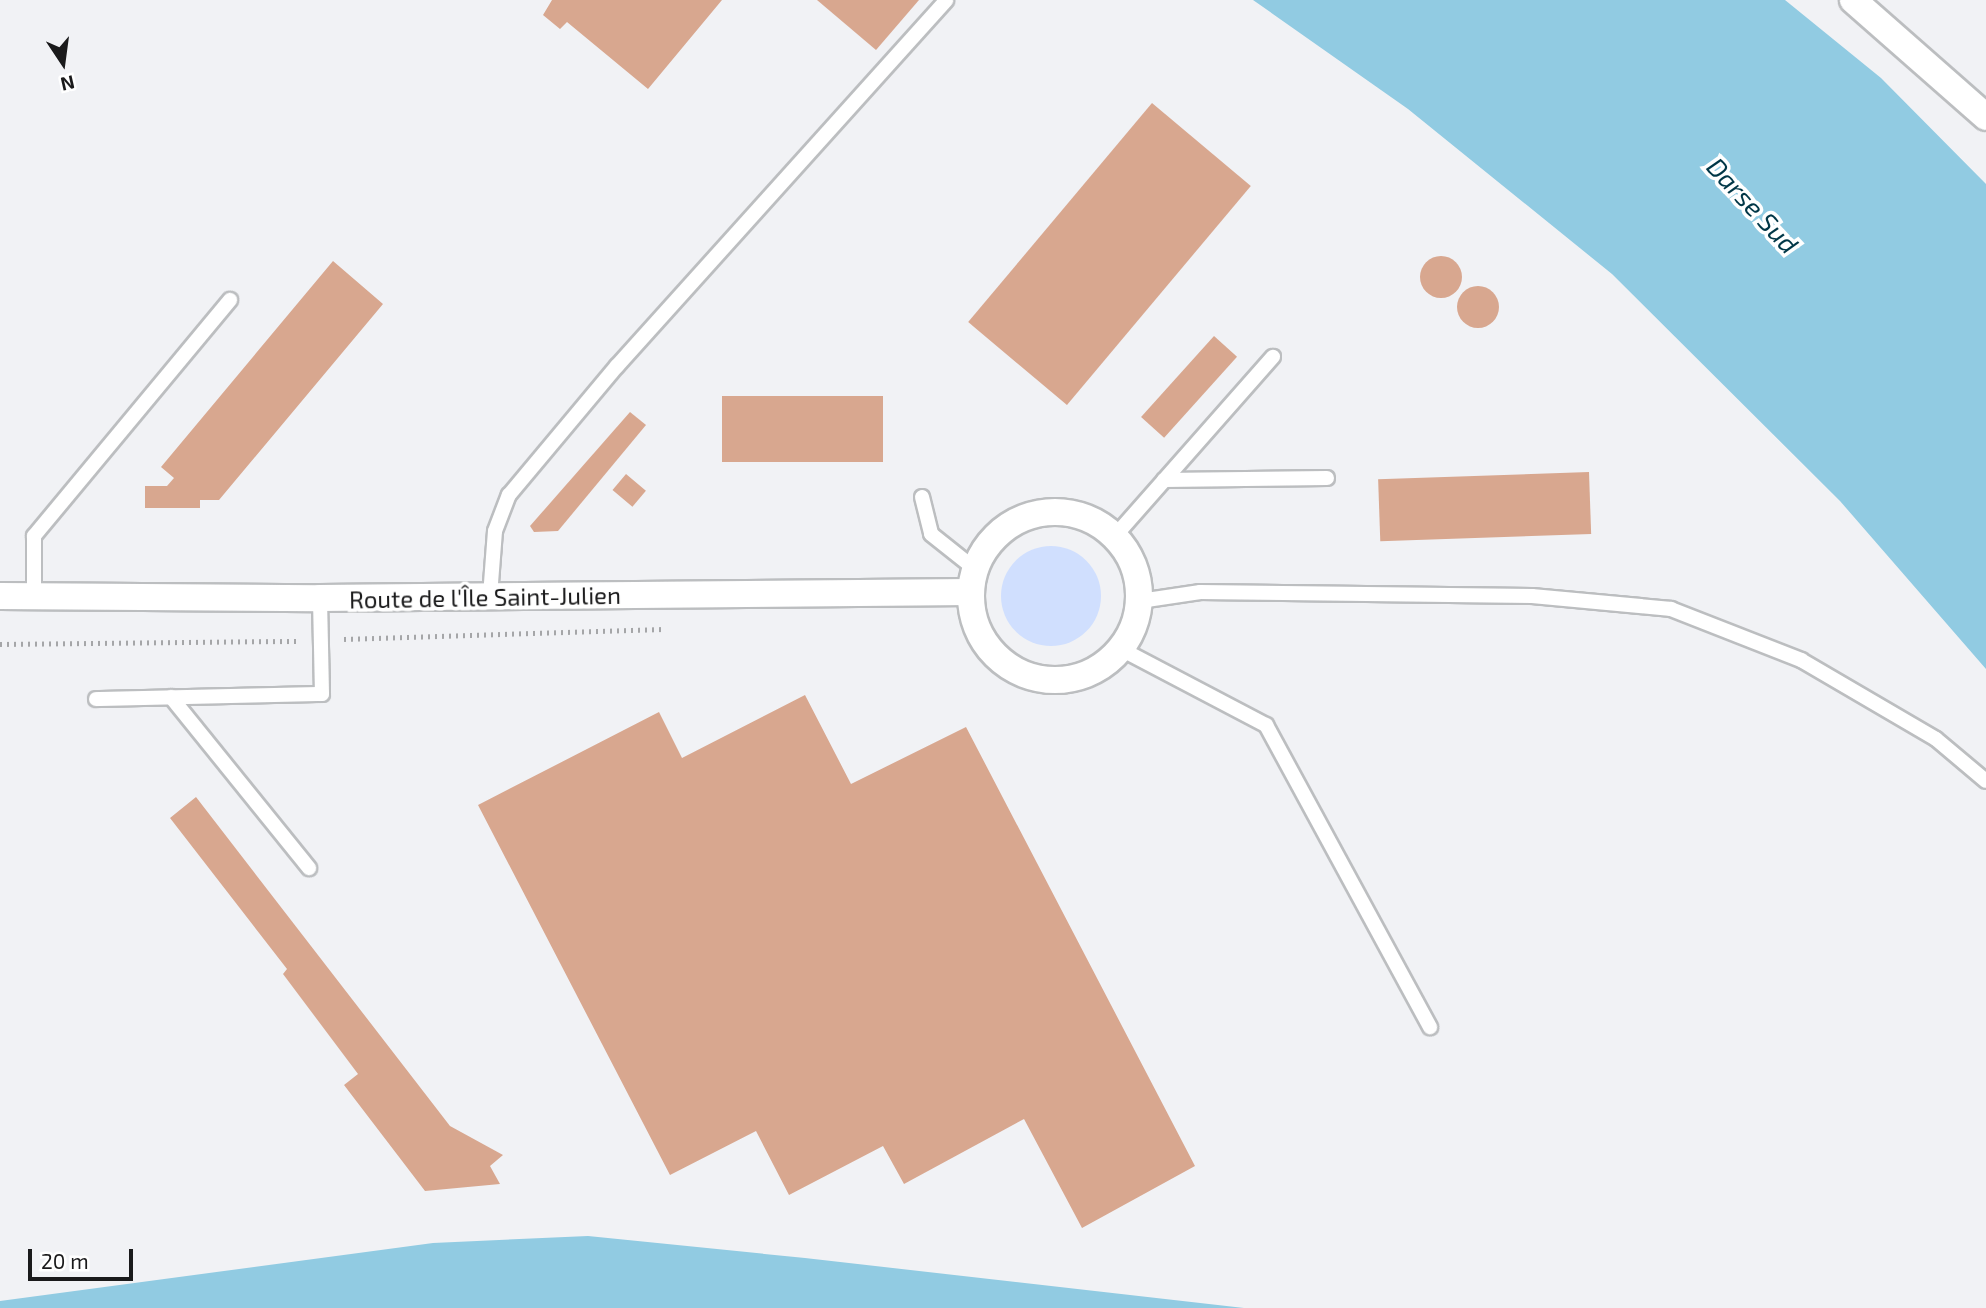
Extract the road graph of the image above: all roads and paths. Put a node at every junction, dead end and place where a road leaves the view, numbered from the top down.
1 (946, 0) edge
2 (1853, 0) edge
3 (1986, 117) edge
4 (230, 300) dead end
5 (1273, 357) dead end
6 (1327, 478) dead end
7 (1164, 480) junction
8 (922, 497) dead end
9 (1115, 536) junction
10 (972, 581) junction
11 (34, 595) junction
12 (0, 596) edge
13 (490, 596) junction
14 (320, 598) junction
15 (1140, 601) junction
16 (668, 629) dead end
17 (321, 640) junction
18 (0, 644) edge
19 (1121, 649) junction
20 (171, 698) junction
21 (96, 699) dead end
22 (1986, 781) edge
23 (309, 868) dead end
24 (1430, 1027) dead end

1 - 13 lane
2 - 3 street
4 - 11 lane
5 - 7 lane
6 - 7 lane
7 - 9 lane
8 - 10 lane
9 - 10 street
9 - 15 street
10 - 13 street, Route de l'Île Saint-Julien
10 - 19 street
11 - 12 street, Route de l'Île Saint-Julien
11 - 14 street, Route de l'Île Saint-Julien
13 - 14 street, Route de l'Île Saint-Julien
14 - 17 lane
15 - 19 street
15 - 22 lane
16 - 17 path
17 - 18 path
17 - 20 lane
19 - 24 lane
20 - 21 lane
20 - 23 lane

